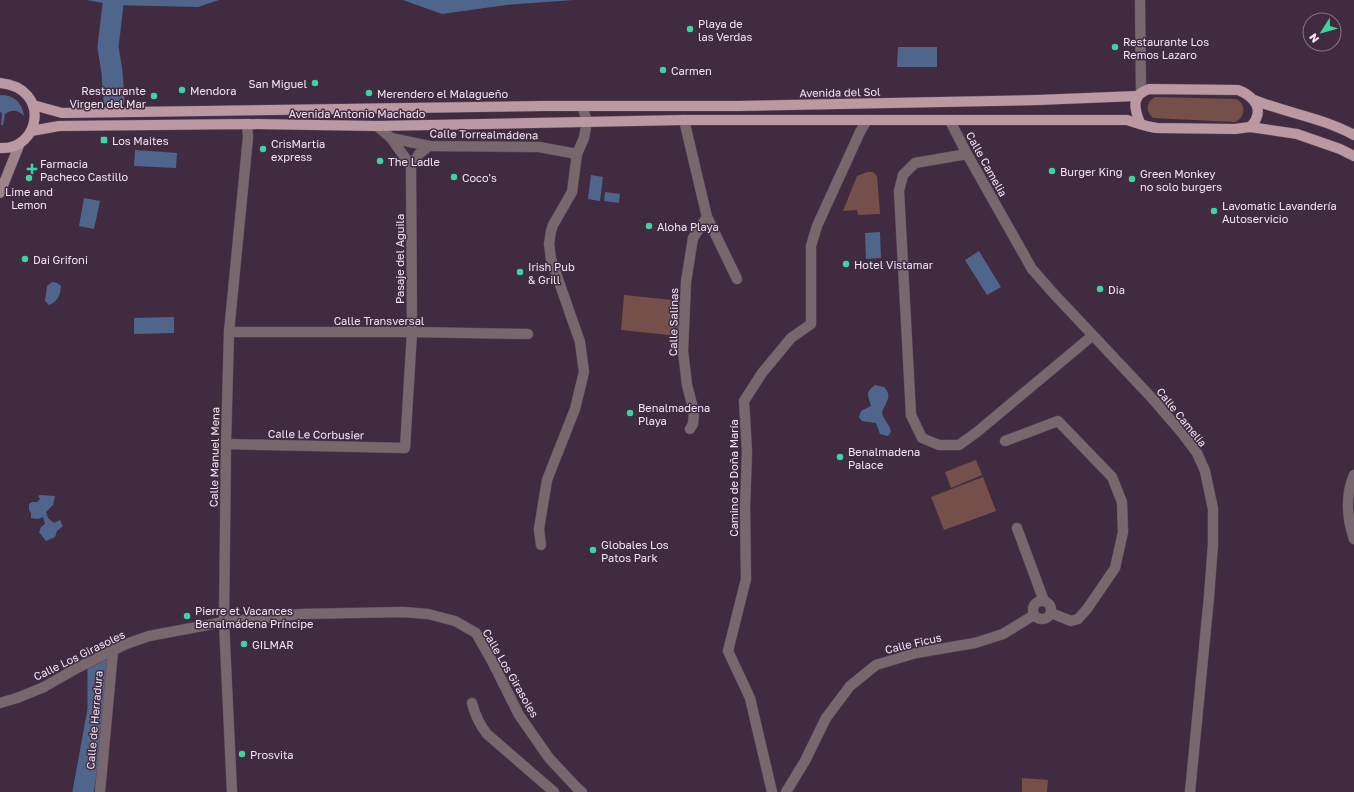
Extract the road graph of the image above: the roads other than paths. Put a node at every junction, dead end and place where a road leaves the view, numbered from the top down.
1 (1140, 0) edge
2 (0, 83) edge
3 (1139, 94) junction
4 (1254, 100) junction
5 (33, 105) junction
6 (544, 106) joint
7 (582, 106) junction
8 (684, 120) junction
9 (867, 120) junction
10 (950, 120) junction
11 (587, 121) junction
12 (1140, 123) junction
13 (247, 124) junction
14 (377, 126) junction
15 (1250, 127) junction
16 (31, 131) junction
17 (1354, 135) edge
18 (391, 138) junction
19 (20, 142) junction
20 (429, 146) junction
21 (0, 148) edge
22 (577, 154) junction
23 (967, 154) junction
24 (1354, 156) edge
25 (411, 166) junction
26 (0, 193) edge
27 (707, 217) junction
28 (737, 279) dead end
29 (229, 332) junction
30 (412, 332) junction
31 (528, 334) dead end
32 (1092, 336) junction
33 (690, 429) dead end
34 (1005, 441) dead end
35 (226, 444) junction
36 (405, 448) joint
37 (1354, 475) edge
38 (1017, 528) dead end
39 (1354, 539) edge
40 (541, 545) dead end
41 (1044, 600) junction
42 (1051, 612) junction
43 (1034, 615) junction
44 (224, 622) junction
45 (112, 651) junction
46 (0, 703) edge
47 (472, 703) dead end
48 (100, 792) edge
49 (232, 792) edge
50 (554, 792) edge
51 (582, 792) edge
52 (772, 792) edge
53 (782, 792) edge
54 (786, 792) edge
55 (1190, 792) edge

1 - 3 street
2 - 5 main road
3 - 4 main road, Avenida del Sol
3 - 7 main road, Avenida del Sol
3 - 12 main road
4 - 15 main road
4 - 17 main road
5 - 6 main road, Avenida Antonio Machado
5 - 16 main road
6 - 7 main road, Avenida del Sol
7 - 11 street
8 - 9 main road
8 - 11 main road, Avenida Antonio Machado
8 - 27 street
9 - 10 main road
9 - 52 street, Camino de Doña María
10 - 12 main road
10 - 23 street, Calle Camelia
11 - 14 main road, Avenida Antonio Machado
11 - 22 street
12 - 15 main road
13 - 14 main road, Avenida Antonio Machado
13 - 16 main road, Avenida Antonio Machado
13 - 29 street, Calle Manuel Mena
14 - 18 street
15 - 24 main road
16 - 19 main road
18 - 20 street, Calle Torrealmádena
18 - 25 street
19 - 21 main road
19 - 26 street
20 - 22 street, Calle Torrealmádena
20 - 25 street
22 - 40 street
23 - 32 street, Calle Camelia
23 - 32 street
25 - 30 street, Pasaje del Aguila
27 - 28 street
27 - 33 street, Calle Salinas
29 - 30 street, Calle Transversal
29 - 35 street, Calle Manuel Mena
30 - 31 street, Calle Transversal
30 - 36 street, Pasaje del Aguila
32 - 55 street, Calle Camelia
34 - 42 street
35 - 36 street, Calle Le Corbusier
35 - 44 street, Calle Manuel Mena
37 - 39 street
38 - 41 street
41 - 42 street
41 - 43 street
42 - 43 street, Calle Ficus
43 - 54 street, Calle Ficus
44 - 45 street, Calle Los Girasoles
44 - 49 street, Calle Manuel Mena
44 - 51 street, Calle Los Girasoles
45 - 46 street, Calle Los Girasoles
45 - 48 street, Calle de Herradura
47 - 50 street
52 - 53 street

